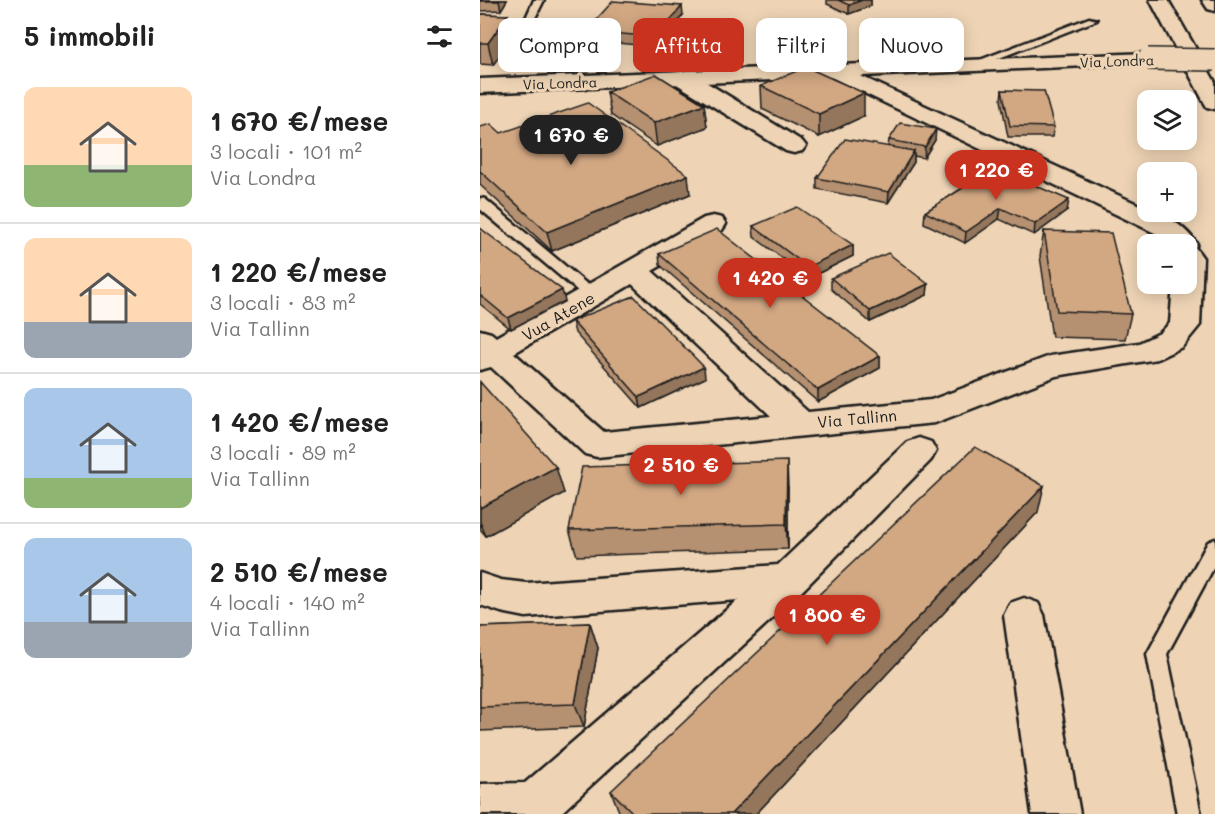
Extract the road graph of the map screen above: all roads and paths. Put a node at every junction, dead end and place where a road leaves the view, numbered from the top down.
1 (539, 0) edge
2 (1159, 0) edge
3 (1172, 0) edge
4 (1211, 0) edge
5 (1215, 5) edge
6 (532, 18) edge
7 (1092, 20) dead end
8 (1215, 60) edge
9 (972, 65) junction
10 (1215, 71) edge
11 (838, 72) joint
12 (847, 72) edge
13 (683, 78) junction
14 (480, 86) edge
15 (1215, 102) edge
16 (794, 146) dead end
17 (480, 202) edge
18 (713, 224) dead end
19 (1172, 234) edge
20 (635, 271) junction
21 (583, 288) dead end
22 (1187, 294) edge
23 (485, 351) edge
24 (799, 423) junction
25 (919, 451) dead end
26 (1215, 547) edge
27 (788, 580) junction
28 (480, 589) edge
29 (1024, 615) dead end
30 (480, 807) edge
31 (536, 811) edge
32 (1056, 814) edge
33 (1189, 814) edge

1 - 6 lane
2 - 15 main road
3 - 10 main road
4 - 5 main road
7 - 9 lane
8 - 9 main road, Via Londra, bridge
9 - 12 main road, Via Londra
11 - 13 main road, Via Londra
11 - 19 main road
13 - 14 main road, Via Londra
13 - 16 main road
17 - 21 lane
18 - 20 main road, Vua Atene
20 - 23 main road, Vua Atene
20 - 24 main road
22 - 24 main road, Via Tallinn
23 - 24 main road, Via Tallinn
25 - 27 main road
26 - 33 lane
27 - 28 main road
27 - 31 main road
29 - 32 main road
30 - 31 main road

